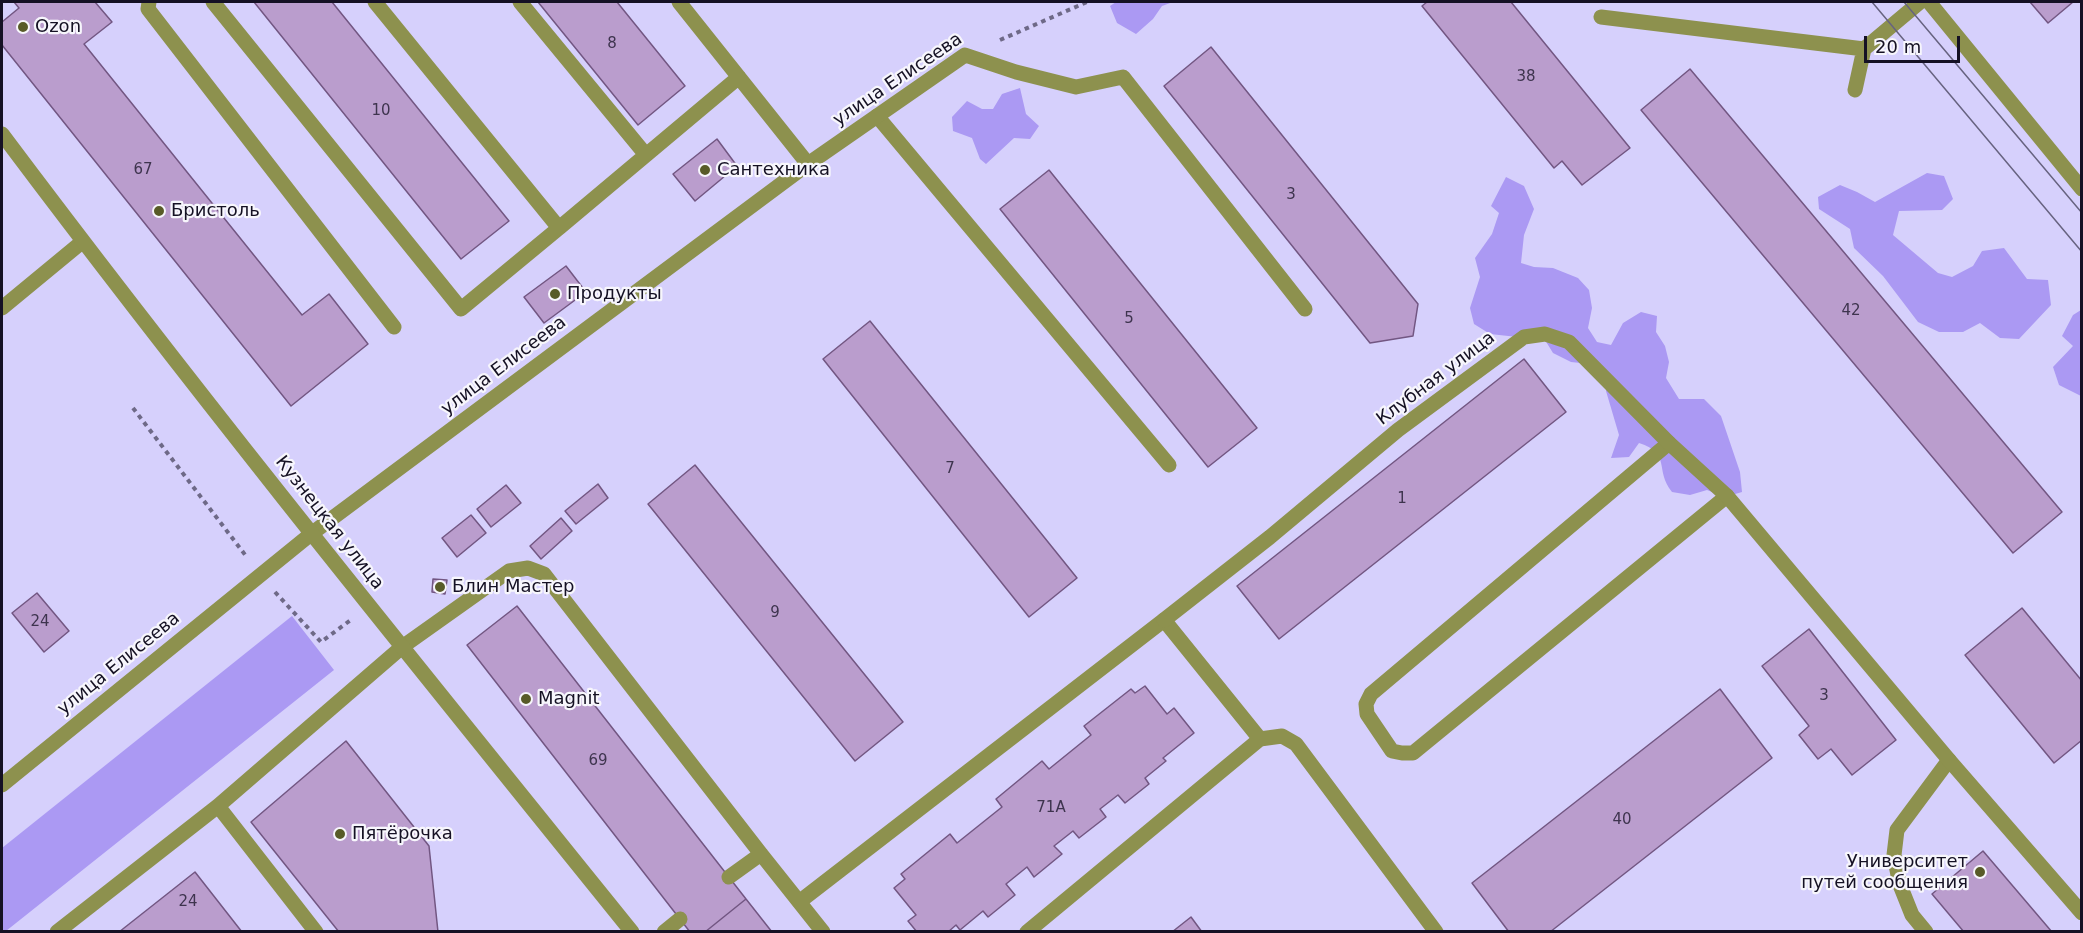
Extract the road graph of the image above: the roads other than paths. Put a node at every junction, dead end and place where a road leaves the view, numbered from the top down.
1 (149, 2) edge
2 (213, 2) edge
3 (375, 2) edge
4 (520, 2) edge
5 (679, 2) edge
6 (1920, 2) edge
7 (1929, 2) edge
8 (1601, 17) dead end
9 (1864, 49) junction
10 (739, 77) junction
11 (1855, 90) dead end
12 (877, 116) junction
13 (2, 134) edge
14 (646, 154) junction
15 (808, 164) junction
16 (2082, 189) edge
17 (559, 228) junction
18 (82, 242) junction
19 (2, 308) edge
20 (1305, 309) dead end
21 (394, 327) dead end
22 (1669, 443) junction
23 (1169, 465) dead end
24 (1727, 496) junction
25 (311, 534) junction
26 (1164, 620) junction
27 (402, 647) junction
28 (1260, 739) junction
29 (1949, 760) junction
30 (2, 785) edge
31 (218, 806) junction
32 (760, 854) junction
33 (729, 877) dead end
34 (799, 902) junction
35 (2082, 913) edge
36 (680, 919) dead end
37 (57, 932) edge
38 (316, 932) edge
39 (632, 932) edge
40 (664, 932) edge
41 (823, 932) edge
42 (1027, 932) edge
43 (1436, 932) edge
44 (1926, 932) edge

1 - 21 street
2 - 17 street
3 - 17 street
4 - 14 street
5 - 10 street
6 - 9 street
7 - 16 street
8 - 9 street
9 - 11 street
10 - 14 street
10 - 15 street
12 - 15 street, улица Елисеева
12 - 20 street, улица Елисеева
12 - 23 street
13 - 18 street, Кузнецкая улица
14 - 17 street
15 - 25 street, улица Елисеева
18 - 19 street
18 - 25 street, Кузнецкая улица
22 - 24 street, Клубная улица
22 - 24 street
22 - 26 street, Клубная улица
24 - 29 street, Клубная улица
25 - 27 street, Кузнецкая улица
25 - 30 street, улица Елисеева
26 - 28 street
26 - 34 street, Клубная улица
27 - 31 street
27 - 32 street
27 - 39 street, Кузнецкая улица
28 - 42 street
28 - 43 street
29 - 35 street, Клубная улица
29 - 44 street
31 - 37 street
31 - 38 street
32 - 33 street
32 - 34 street
34 - 41 street
36 - 40 street

